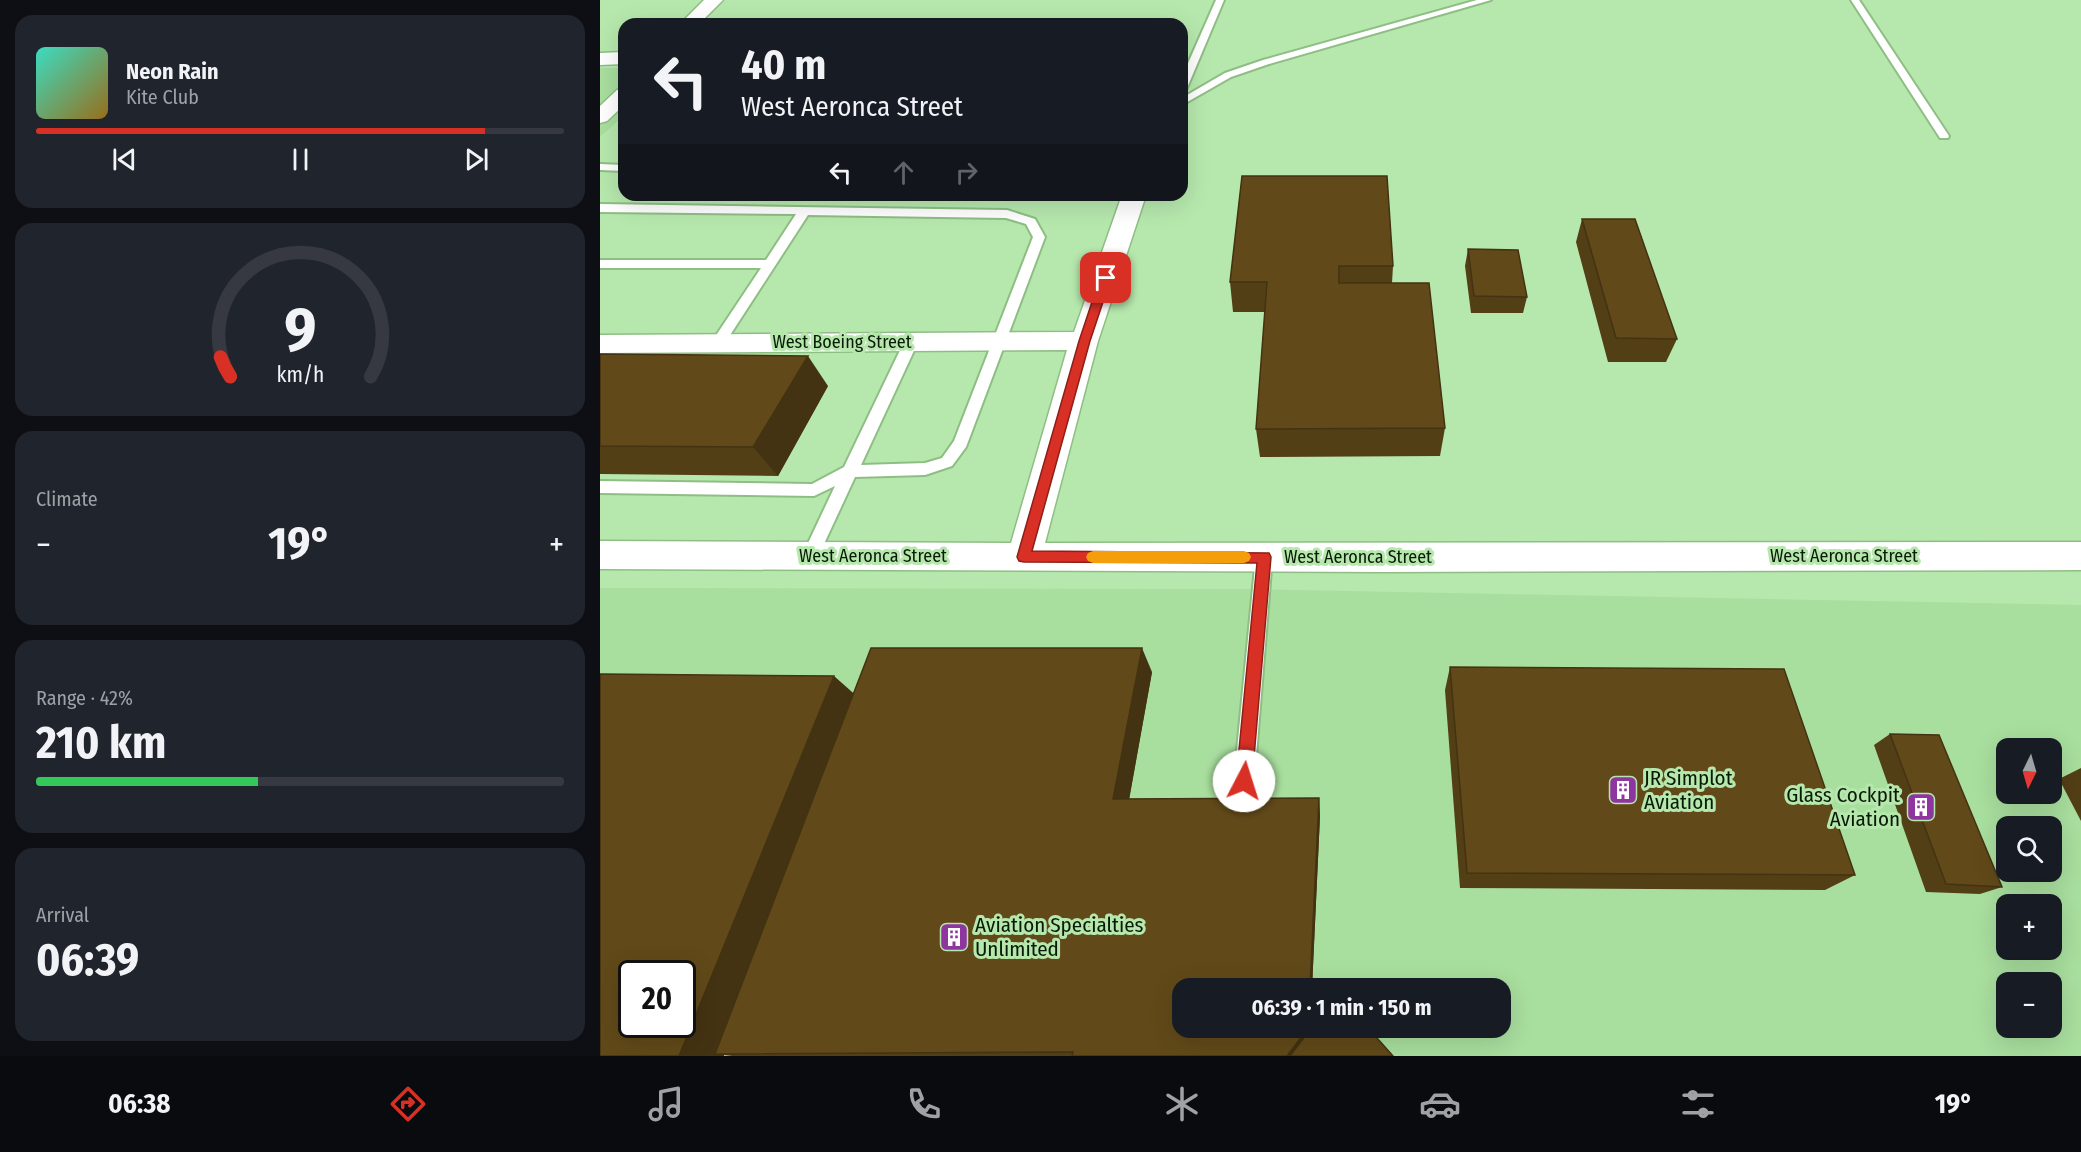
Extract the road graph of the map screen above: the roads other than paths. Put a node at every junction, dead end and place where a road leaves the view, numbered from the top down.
1 (714, 0) edge
2 (1220, 0) edge
3 (1487, 0) edge
4 (1855, 0) edge
5 (695, 18) edge
6 (618, 58) edge
7 (600, 59) edge
8 (1188, 74) edge
9 (1188, 98) edge
10 (618, 100) edge
11 (600, 117) edge
12 (1944, 136) dead end
13 (600, 167) edge
14 (618, 168) edge
15 (1132, 201) edge
16 (600, 208) edge
17 (804, 211) junction
18 (600, 264) edge
19 (770, 264) junction
20 (1084, 341) junction
21 (911, 342) junction
22 (998, 342) junction
23 (718, 343) junction
24 (600, 344) edge
25 (850, 471) junction
26 (600, 487) edge
27 (600, 555) edge
28 (810, 556) junction
29 (2081, 556) edge
30 (1024, 557) junction
31 (1264, 557) junction
32 (1244, 781) dead end

1 - 5 street
2 - 8 lane
3 - 9 lane
4 - 12 lane
6 - 7 street
10 - 11 street
13 - 14 lane
15 - 20 street
16 - 17 lane
17 - 19 lane
17 - 22 lane
18 - 19 lane
19 - 23 lane
20 - 22 street, West Boeing Street
20 - 30 street
21 - 22 street, West Boeing Street
21 - 23 street, West Boeing Street
21 - 25 lane
22 - 25 lane
23 - 24 street, West Boeing Street
25 - 26 lane
25 - 28 lane
27 - 28 street, West Aeronca Street
28 - 30 street, West Aeronca Street
29 - 31 street, West Aeronca Street
30 - 31 street, West Aeronca Street
31 - 32 lane

